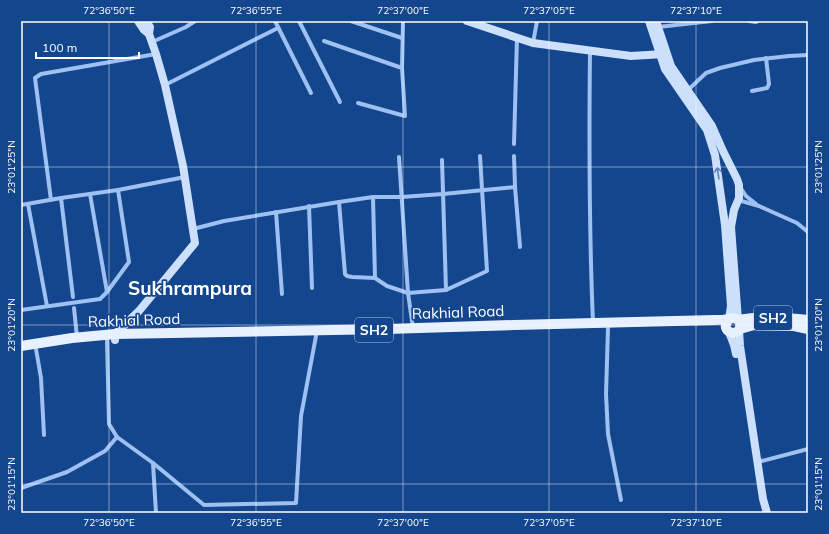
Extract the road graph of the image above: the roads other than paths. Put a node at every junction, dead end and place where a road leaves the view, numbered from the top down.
1 (138, 21) edge
2 (146, 21) edge
3 (183, 21) edge
4 (195, 21) edge
5 (275, 21) edge
6 (299, 21) edge
7 (351, 21) edge
8 (403, 21) edge
9 (467, 21) edge
10 (537, 21) edge
11 (649, 21) edge
12 (712, 21) edge
13 (749, 21) edge
14 (758, 21) edge
15 (694, 22) edge
16 (657, 24) edge
17 (186, 27) junction
18 (278, 28) junction
19 (149, 34) junction
20 (402, 38) junction
21 (517, 38) junction
22 (324, 41) dead end
23 (152, 42) junction
24 (533, 43) junction
25 (590, 50) junction
26 (156, 54) junction
27 (664, 54) junction
28 (808, 55) edge
29 (766, 58) junction
30 (402, 68) junction
31 (165, 85) junction
32 (688, 91) junction
33 (752, 91) dead end
34 (311, 93) dead end
35 (340, 102) dead end
36 (358, 103) dead end
37 (709, 128) junction
38 (514, 144) dead end
39 (719, 153) junction
40 (480, 156) dead end
41 (514, 156) dead end
42 (399, 157) dead end
43 (442, 160) dead end
44 (184, 177) junction
45 (739, 185) junction
46 (515, 187) junction
47 (118, 190) junction
48 (482, 190) junction
49 (721, 191) junction
50 (90, 194) junction
51 (443, 194) junction
52 (402, 196) junction
53 (372, 197) junction
54 (61, 198) junction
55 (50, 200) junction
56 (738, 200) junction
57 (339, 202) junction
58 (28, 204) junction
59 (21, 205) edge
60 (309, 206) junction
61 (759, 206) junction
62 (276, 212) junction
63 (192, 229) junction
64 (808, 232) edge
65 (520, 247) dead end
66 (375, 278) junction
67 (312, 288) dead end
68 (446, 290) junction
69 (107, 292) junction
70 (408, 293) junction
71 (282, 294) dead end
72 (72, 297) dead end
73 (46, 306) junction
74 (74, 308) dead end
75 (21, 310) edge
76 (808, 320) edge
77 (592, 323) junction
78 (734, 326) junction
79 (413, 328) junction
80 (608, 328) junction
81 (808, 329) edge
82 (316, 336) junction
83 (77, 337) junction
84 (112, 338) junction
85 (21, 346) edge
86 (36, 349) junction
87 (21, 351) edge
88 (44, 435) dead end
89 (117, 437) junction
90 (808, 449) edge
91 (758, 462) junction
92 (153, 463) junction
93 (21, 488) edge
94 (621, 500) dead end
95 (156, 513) edge
96 (762, 513) edge
97 (767, 513) edge

1 - 19 main road
2 - 19 main road
3 - 17 street
4 - 17 street
5 - 18 street
6 - 35 street
7 - 20 street
8 - 20 street
9 - 21 main road
10 - 24 street
11 - 27 main road
12 - 15 street
13 - 14 street
15 - 16 street
16 - 27 main road
17 - 23 street
18 - 31 street
18 - 34 street
19 - 23 main road
20 - 30 street
21 - 24 main road
21 - 38 street
22 - 30 street
23 - 26 main road
24 - 25 main road
25 - 27 main road
25 - 77 street
26 - 31 main road
26 - 55 street
27 - 32 main road
27 - 37 main road
28 - 29 street
29 - 32 street
29 - 33 street
30 - 36 street
31 - 44 main road
32 - 37 main road
37 - 39 main road
39 - 45 main road
49 -> 39 main road
40 - 48 street
41 - 46 street
42 - 52 street
43 - 51 street
44 - 47 street
44 - 63 main road
45 - 56 main road
45 - 61 street
46 - 48 street
46 - 65 street
47 - 50 street
47 - 69 street
48 - 51 street
48 - 68 street
49 - 56 main road
49 - 78 main road
50 - 54 street
50 - 69 street
51 - 52 street
51 - 68 street
52 - 53 street
52 - 70 street
53 - 57 street
53 - 66 street
54 - 55 street
54 - 72 street
55 - 58 street
56 - 61 street
56 - 78 main road
57 - 60 street
57 - 66 street
58 - 59 street
58 - 73 street
60 - 62 street
60 - 67 street
61 - 64 street
62 - 63 street
62 - 71 street
63 - 84 main road
66 - 70 street
68 - 70 street
69 - 73 street
70 - 79 street
73 - 75 street
74 - 83 street
76 - 78 main road, Rakhial Road / SH2
77 - 78 main road, Rakhial Road / SH2
77 - 79 main road, Rakhial Road / SH2
78 - 80 main road, Rakhial Road / SH2
78 - 81 main road, Rakhial Road / SH2
78 - 91 main road
78 - 96 main road
79 - 84 main road, Rakhial Road / SH2
80 - 82 main road, Rakhial Road / SH2
80 - 94 street
82 - 84 main road, Rakhial Road / SH2
82 - 92 street
83 - 84 main road, Rakhial Road / SH2
83 - 85 main road, Rakhial Road / SH2
84 - 86 main road, Rakhial Road / SH2
84 - 89 street
86 - 87 main road, Rakhial Road / SH2
86 - 88 street
89 - 92 street
89 - 93 street
90 - 91 street
91 - 97 main road
92 - 95 street

